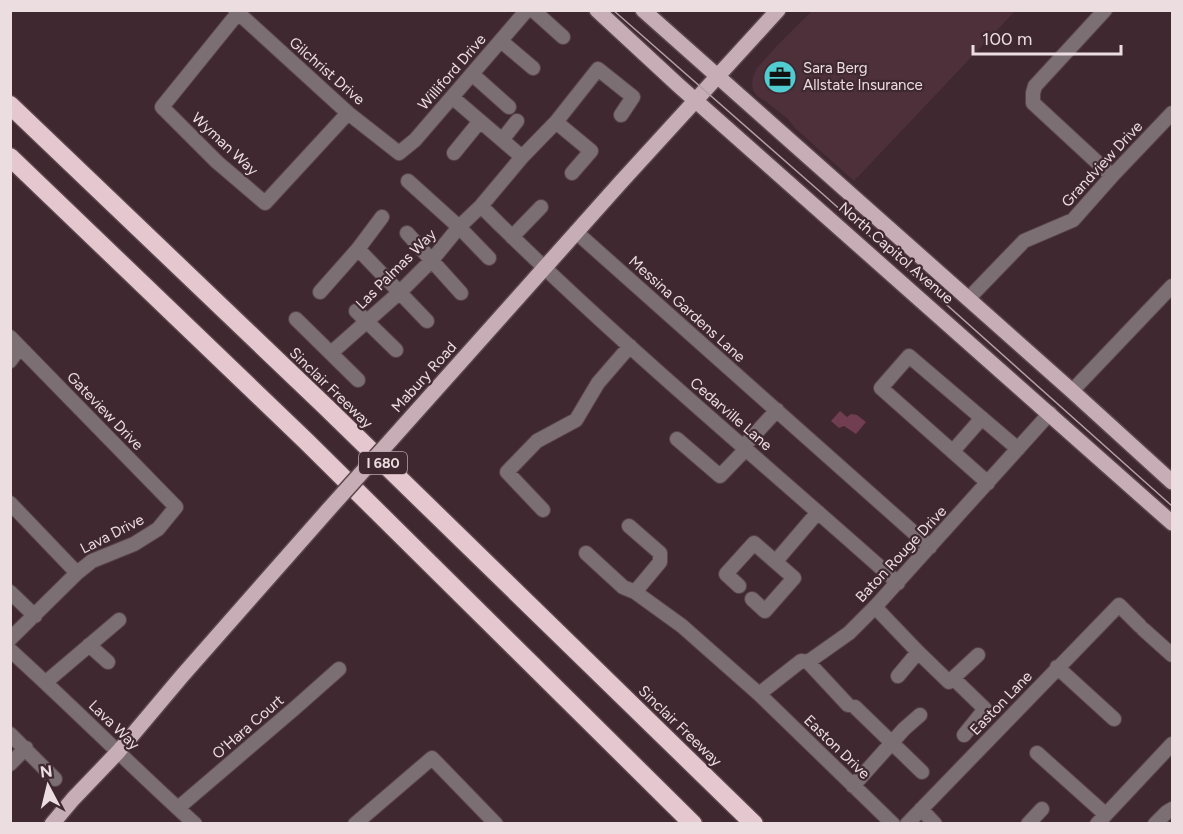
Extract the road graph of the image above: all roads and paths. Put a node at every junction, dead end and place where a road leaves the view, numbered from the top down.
1 (527, 10) edge
2 (533, 10) edge
3 (597, 10) edge
4 (643, 10) edge
5 (778, 10) edge
6 (1105, 10) edge
7 (236, 12) edge
8 (563, 37) dead end
9 (501, 41) junction
10 (533, 68) dead end
11 (472, 74) junction
12 (718, 77) junction
13 (452, 97) junction
14 (696, 100) junction
15 (10, 105) edge
16 (509, 107) dead end
17 (348, 112) junction
18 (1173, 113) edge
19 (621, 115) dead end
20 (480, 121) junction
21 (517, 121) dead end
22 (556, 122) junction
23 (502, 140) junction
24 (399, 153) joint
25 (454, 153) dead end
26 (10, 157) edge
27 (522, 157) junction
28 (572, 173) dead end
29 (1112, 176) junction
30 (408, 181) dead end
31 (481, 206) junction
32 (541, 207) dead end
33 (382, 217) dead end
34 (459, 227) junction
35 (576, 232) junction
36 (407, 233) dead end
37 (512, 237) junction
38 (358, 249) junction
39 (489, 258) dead end
40 (432, 261) junction
41 (545, 268) junction
42 (1172, 289) edge
43 (320, 292) dead end
44 (400, 292) junction
45 (461, 294) dead end
46 (968, 298) junction
47 (356, 311) dead end
48 (296, 319) dead end
49 (427, 321) dead end
50 (366, 322) junction
51 (15, 342) edge
52 (630, 346) junction
53 (396, 350) dead end
54 (331, 353) junction
55 (10, 361) edge
56 (358, 380) dead end
57 (1072, 390) junction
58 (777, 410) junction
59 (1050, 413) junction
60 (982, 418) junction
61 (677, 439) dead end
62 (745, 448) junction
63 (1018, 449) junction
64 (953, 451) junction
65 (1173, 482) edge
66 (988, 483) junction
67 (10, 503) edge
68 (176, 507) joint
69 (543, 510) dead end
70 (818, 512) junction
71 (1173, 523) edge
72 (629, 526) dead end
73 (930, 547) junction
74 (586, 553) dead end
75 (776, 561) junction
76 (76, 573) junction
77 (898, 584) junction
78 (740, 586) dead end
79 (10, 592) edge
80 (635, 592) junction
81 (752, 599) dead end
82 (875, 607) junction
83 (35, 615) junction
84 (119, 620) dead end
85 (10, 639) edge
86 (89, 645) junction
87 (10, 650) edge
88 (918, 652) junction
89 (978, 655) dead end
90 (1173, 655) edge
91 (108, 662) dead end
92 (808, 662) junction
93 (1057, 668) junction
94 (339, 669) dead end
95 (898, 676) dead end
96 (954, 679) junction
97 (46, 682) junction
98 (759, 694) junction
99 (920, 715) dead end
100 (1114, 719) dead end
101 (10, 734) edge
102 (964, 735) dead end
103 (892, 742) junction
104 (1173, 744) edge
105 (26, 748) junction
106 (118, 752) junction
107 (1037, 753) dead end
108 (10, 764) edge
109 (922, 772) dead end
110 (55, 779) dead end
111 (853, 786) junction
112 (178, 808) junction
113 (921, 809) junction
114 (1042, 809) dead end
115 (1173, 809) edge
116 (1101, 819) edge
117 (52, 824) edge
118 (195, 824) edge
119 (355, 824) edge
120 (496, 824) edge
121 (693, 824) edge
122 (754, 824) edge
123 (893, 824) edge
124 (908, 824) edge
125 (935, 824) edge
126 (1028, 824) edge
127 (1155, 824) edge

1 - 9 street, Williford Drive
2 - 8 street
3 - 14 main road, North Capitol Avenue
4 - 12 main road, North Capitol Avenue
5 - 12 main road, Mabury Road
6 - 29 street
7 - 17 street, Gilchrist Drive
7 - 17 street, Wyman Way
9 - 10 street
9 - 11 street, Williford Drive
11 - 13 street, Williford Drive
11 - 16 street
12 - 14 main road, Mabury Road
12 - 46 main road, North Capitol Avenue
13 - 20 street
13 - 24 street, Williford Drive
14 - 35 main road, Mabury Road
14 - 59 main road, North Capitol Avenue
15 - 122 highway, Sinclair Freeway / I 680
17 - 24 street, Gilchrist Drive
18 - 29 street, Grandview Drive
19 - 22 street, Las Palmas Way
20 - 23 street
20 - 25 street
21 - 23 street
22 - 27 street, Las Palmas Way
22 - 28 street
23 - 27 street
26 - 121 highway, I 680
27 - 31 street, Las Palmas Way
29 - 46 street, Grandview Drive
30 - 34 street
31 - 34 street, Las Palmas Way
31 - 37 street
32 - 37 street
33 - 38 street
34 - 39 street
34 - 40 street, Las Palmas Way
35 - 41 main road, Mabury Road
35 - 58 street, Messina Gardens Lane
36 - 40 street
37 - 41 street
38 - 43 street
38 - 44 street
40 - 44 street, Las Palmas Way
40 - 45 street
41 - 52 street, Cedarville Lane
41 - 106 main road, Mabury Road, bridge
42 - 57 street
44 - 49 street
44 - 50 street, Las Palmas Way
46 - 57 main road, North Capitol Avenue
47 - 50 street
48 - 54 street
50 - 53 street
50 - 54 street, Las Palmas Way
51 - 55 street
51 - 68 street, Gateview Drive
52 - 62 street, Cedarville Lane
52 - 69 street
54 - 56 street
57 - 65 main road, North Capitol Avenue
58 - 62 street
58 - 73 street, Messina Gardens Lane
59 - 63 street, Baton Rouge Drive
59 - 71 main road, North Capitol Avenue
60 - 63 street
60 - 64 street
60 - 64 street
61 - 62 street
62 - 70 street, Cedarville Lane
63 - 66 street, Baton Rouge Drive
64 - 66 street
66 - 73 street, Baton Rouge Drive
67 - 76 street
68 - 76 street, Lava Drive
70 - 75 street
70 - 77 street, Cedarville Lane
72 - 80 street
73 - 77 street, Baton Rouge Drive
74 - 80 street, Easton Drive
75 - 78 street
75 - 81 street
76 - 83 street, Lava Drive
77 - 82 street, Baton Rouge Drive
79 - 83 street
80 - 98 street, Easton Drive
82 - 88 street
82 - 92 street, Baton Rouge Drive
83 - 85 street, Lava Drive
84 - 86 street
86 - 91 street
86 - 97 street
87 - 97 street, Lava Way
88 - 95 street
88 - 96 street
89 - 96 street
90 - 93 street, Easton Lane
92 - 98 street, Baton Rouge Drive
92 - 103 street
93 - 100 street
93 - 113 street, Easton Lane
94 - 112 street, O'Hara Court
96 - 102 street
97 - 106 street, Lava Way
98 - 111 street, Easton Drive
99 - 103 street
101 - 105 street
103 - 109 street
103 - 111 street
104 - 116 street
105 - 108 street
105 - 110 street
106 - 112 street, Lava Way
106 - 117 main road, Mabury Road
107 - 116 street
111 - 123 street, Easton Drive
112 - 118 street, Lava Way
113 - 124 street, Easton Lane
113 - 125 street
114 - 126 street
115 - 127 street
119 - 120 street

